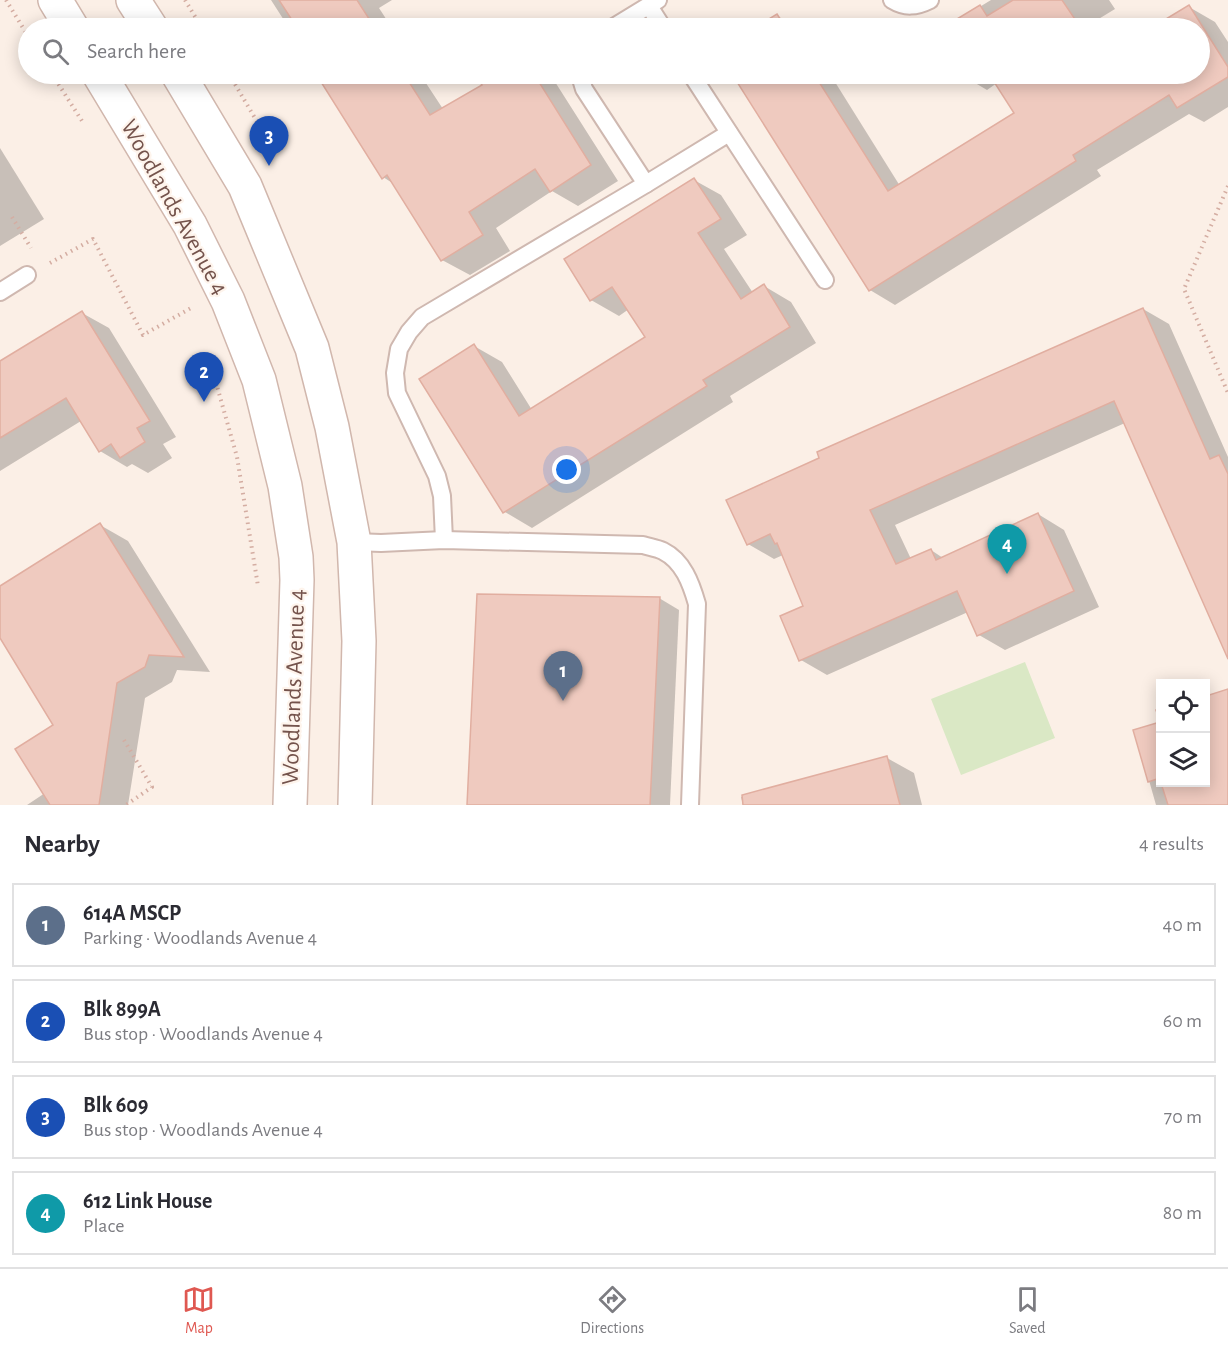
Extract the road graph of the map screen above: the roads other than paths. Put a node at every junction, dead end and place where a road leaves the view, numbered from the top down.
1 (56, 0) edge
2 (133, 0) edge
3 (892, 0) edge
4 (930, 0) edge
5 (653, 3) edge
6 (66, 18) edge
7 (145, 18) edge
8 (628, 18) edge
9 (659, 18) edge
10 (105, 84) edge
11 (184, 84) edge
12 (583, 84) edge
13 (698, 84) edge
14 (729, 133) junction
15 (646, 184) junction
16 (27, 275) road end
17 (825, 280) dead end
18 (0, 292) edge
19 (444, 540) junction
20 (354, 542) junction
21 (290, 805) edge
22 (355, 805) edge
23 (690, 805) edge

1 - 6 main road
2 - 7 main road
3 - 4 lane
5 - 8 lane
5 - 9 lane
10 - 21 main road, Woodlands Avenue 4
11 - 20 main road
12 - 15 lane
13 - 14 lane
14 - 15 lane
14 - 17 lane
15 - 19 lane
16 - 18 lane
19 - 20 lane
19 - 23 lane
20 - 22 main road

